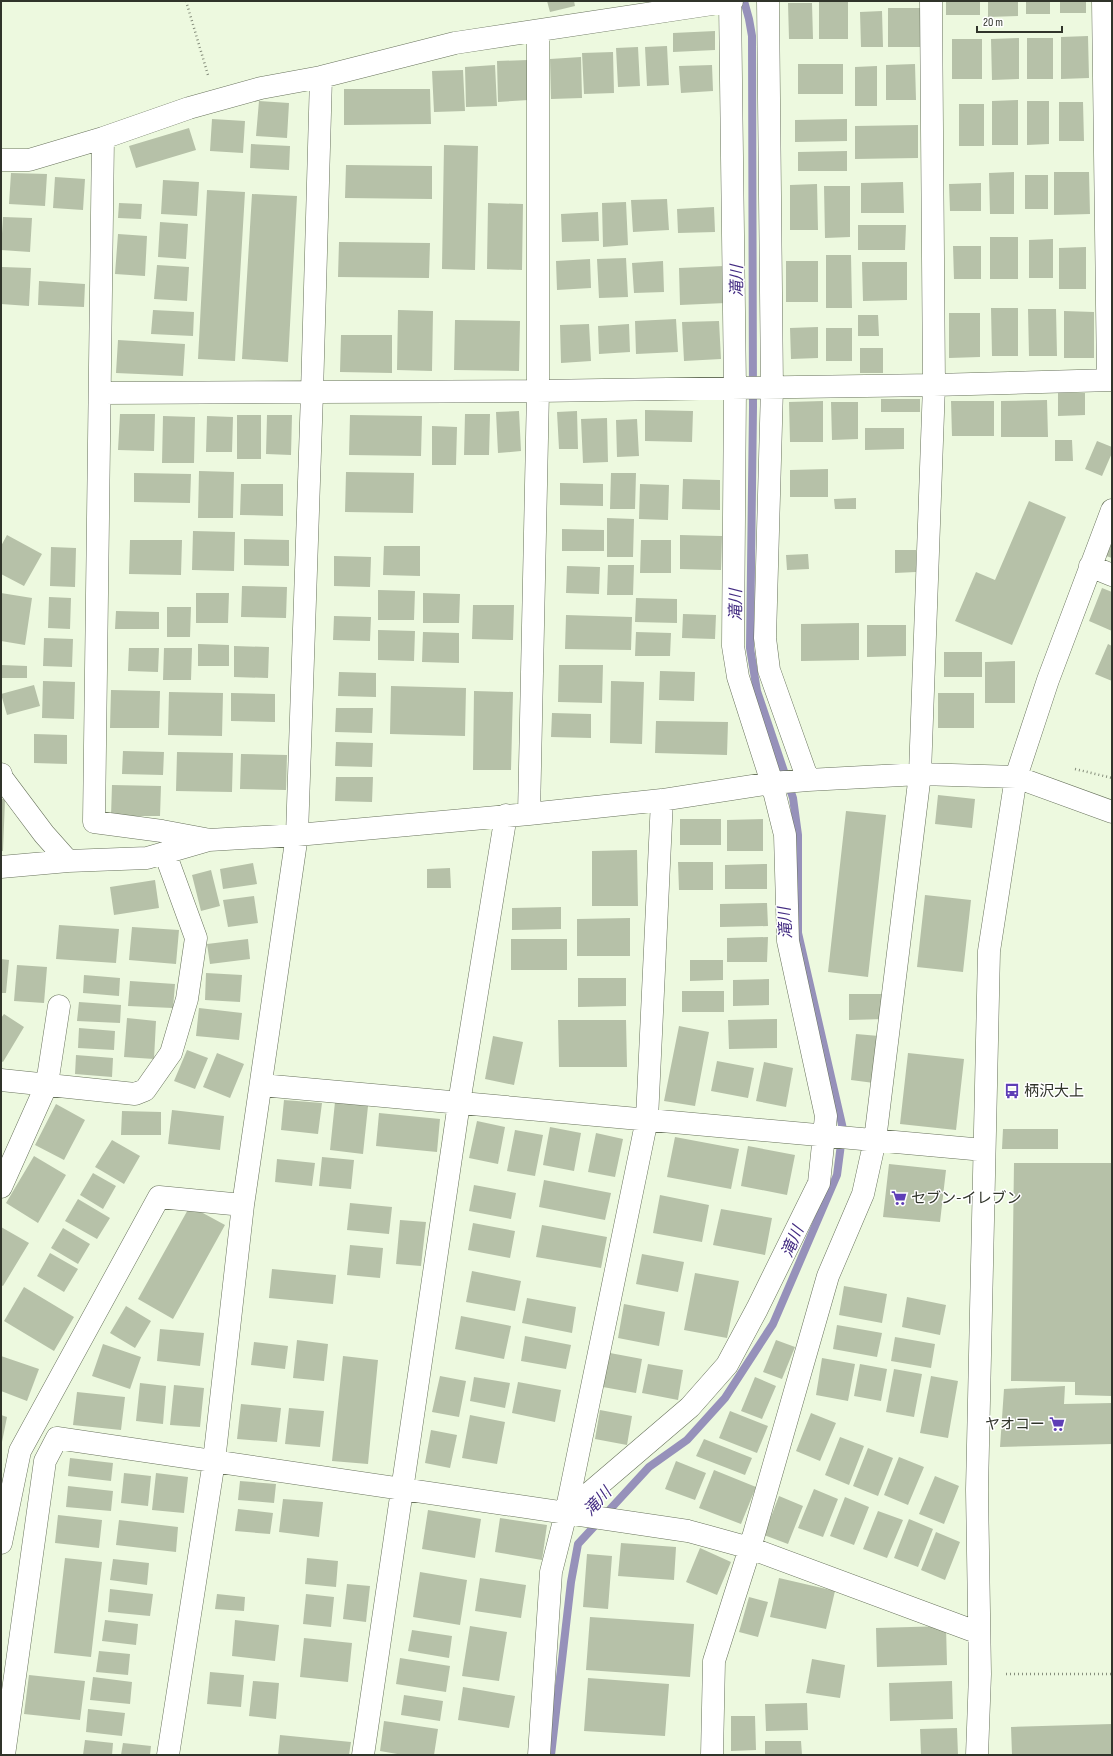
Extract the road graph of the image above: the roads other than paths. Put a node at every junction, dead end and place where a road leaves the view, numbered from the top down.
1 (768, 1) edge
2 (931, 1) edge
3 (1104, 1) edge
4 (731, 2) edge
5 (538, 31) junction
6 (321, 77) junction
7 (104, 138) junction
8 (1, 160) edge
9 (1110, 380) edge
10 (934, 385) junction
11 (735, 388) junction
12 (772, 388) junction
13 (538, 391) junction
14 (100, 393) junction
15 (312, 393) junction
16 (1112, 510) edge
17 (1090, 566) junction
18 (1112, 575) edge
19 (1, 774) edge
20 (920, 774) junction
21 (1016, 777) junction
22 (808, 780) junction
23 (772, 783) junction
24 (662, 800) junction
25 (1112, 812) edge
26 (529, 814) junction
27 (506, 815) junction
28 (297, 835) junction
29 (209, 840) junction
30 (165, 853) junction
31 (68, 861) junction
32 (1, 867) edge
33 (59, 1006) dead end
34 (1, 1080) edge
35 (47, 1084) junction
36 (261, 1085) junction
37 (459, 1103) junction
38 (647, 1119) junction
39 (824, 1135) junction
40 (875, 1140) junction
41 (984, 1150) junction
42 (1, 1187) edge
43 (244, 1205) junction
44 (214, 1461) junction
45 (9, 1466) edge
46 (402, 1489) junction
47 (566, 1514) junction
48 (1, 1543) edge
49 (750, 1548) junction
50 (979, 1633) junction
51 (4, 1755) edge
52 (168, 1755) edge
53 (363, 1755) edge
54 (539, 1755) edge
55 (712, 1755) edge
56 (977, 1755) edge

1 - 12 street
2 - 10 street
3 - 9 street
4 - 5 street
4 - 11 street
5 - 6 street
5 - 13 street
6 - 7 street
6 - 15 street
7 - 8 street
7 - 14 street
9 - 10 street
10 - 12 street
10 - 20 street
11 - 12 street
11 - 13 street
11 - 23 street
12 - 22 street
13 - 15 street
13 - 26 street
14 - 15 street
14 - 29 street
15 - 28 street
16 - 17 street
17 - 18 street
17 - 21 street
19 - 31 street
20 - 21 street
20 - 22 street
20 - 40 street
21 - 25 street
21 - 41 street
22 - 23 street
23 - 24 street
23 - 39 street
24 - 26 street
24 - 38 street
26 - 27 street
27 - 28 street
27 - 37 street
28 - 29 street
28 - 36 street
29 - 30 street
30 - 31 street
30 - 35 street
31 - 32 street
33 - 35 street
34 - 35 street
35 - 42 street
36 - 37 street
36 - 43 street
37 - 38 street
37 - 46 street
38 - 39 street
38 - 47 street
39 - 40 street
39 - 47 street
40 - 41 street
40 - 49 street
41 - 50 street
43 - 44 street
43 - 45 street
44 - 46 street
44 - 51 street
44 - 52 street
45 - 48 street
46 - 47 street
46 - 53 street
47 - 49 street
47 - 54 street
49 - 50 street
49 - 55 street
50 - 56 street

